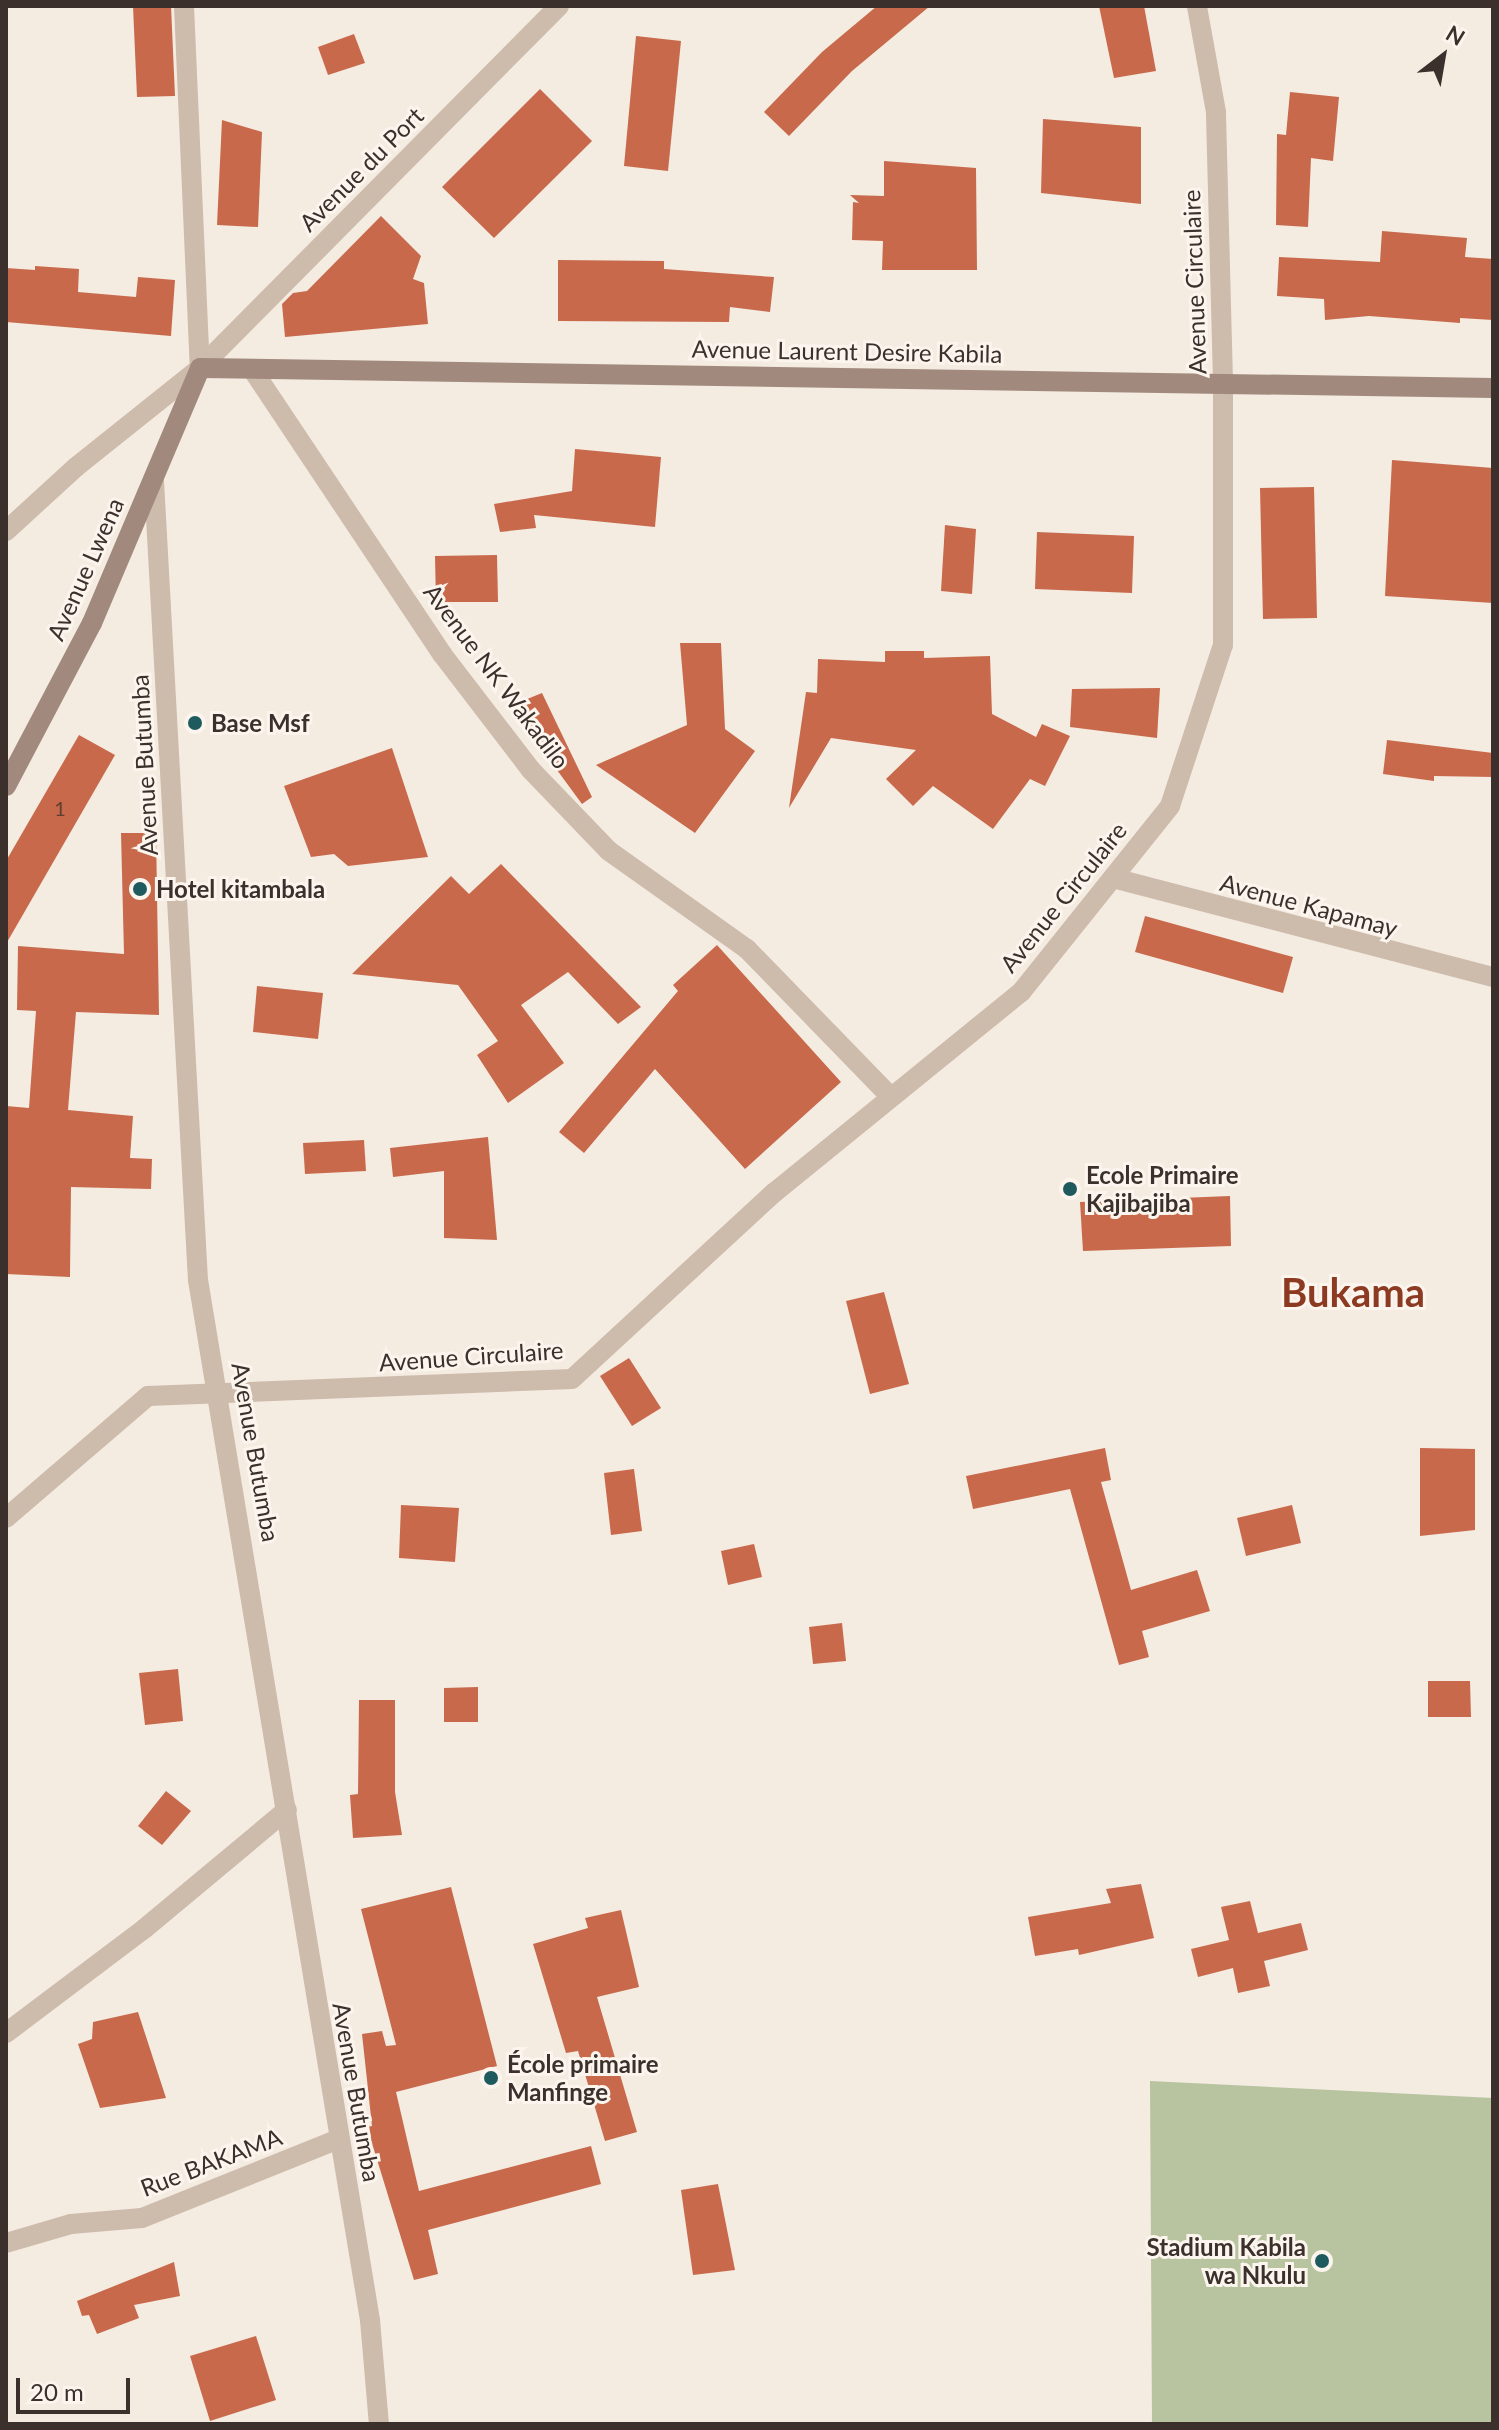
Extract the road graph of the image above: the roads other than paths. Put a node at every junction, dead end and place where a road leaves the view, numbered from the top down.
1 (184, 6) edge
2 (559, 6) edge
3 (1197, 6) edge
4 (200, 368) junction
5 (252, 369) junction
6 (1223, 382) junction
7 (1493, 388) edge
8 (154, 481) junction
9 (6, 531) edge
10 (6, 786) edge
11 (1113, 878) junction
12 (1493, 977) edge
13 (891, 1097) junction
14 (221, 1396) junction
15 (6, 1518) edge
16 (287, 1810) junction
17 (6, 2033) edge
18 (339, 2139) junction
19 (6, 2243) edge
20 (379, 2424) edge

1 - 4 street
2 - 4 street, Avenue du Port
3 - 6 street, Avenue Circulaire
4 - 5 main road, Avenue Laurent Desire Kabila
4 - 8 main road, Avenue Lwena
4 - 9 street, Avenue du Port
5 - 6 main road, Avenue Laurent Desire Kabila
5 - 13 street, Avenue NK Wakadilo
6 - 7 main road, Avenue Laurent Desire Kabila
6 - 11 street, Avenue Circulaire
8 - 10 main road, Avenue Lwena
8 - 14 street, Avenue Butumba
11 - 12 street, Avenue Kapamay
11 - 13 street, Avenue Circulaire
13 - 14 street, Avenue Circulaire
14 - 15 street, Avenue Circulaire
14 - 16 street, Avenue Butumba
16 - 17 street
16 - 18 street, Avenue Butumba
18 - 19 street, Rue BAKAMA
18 - 20 street, Avenue Butumba

